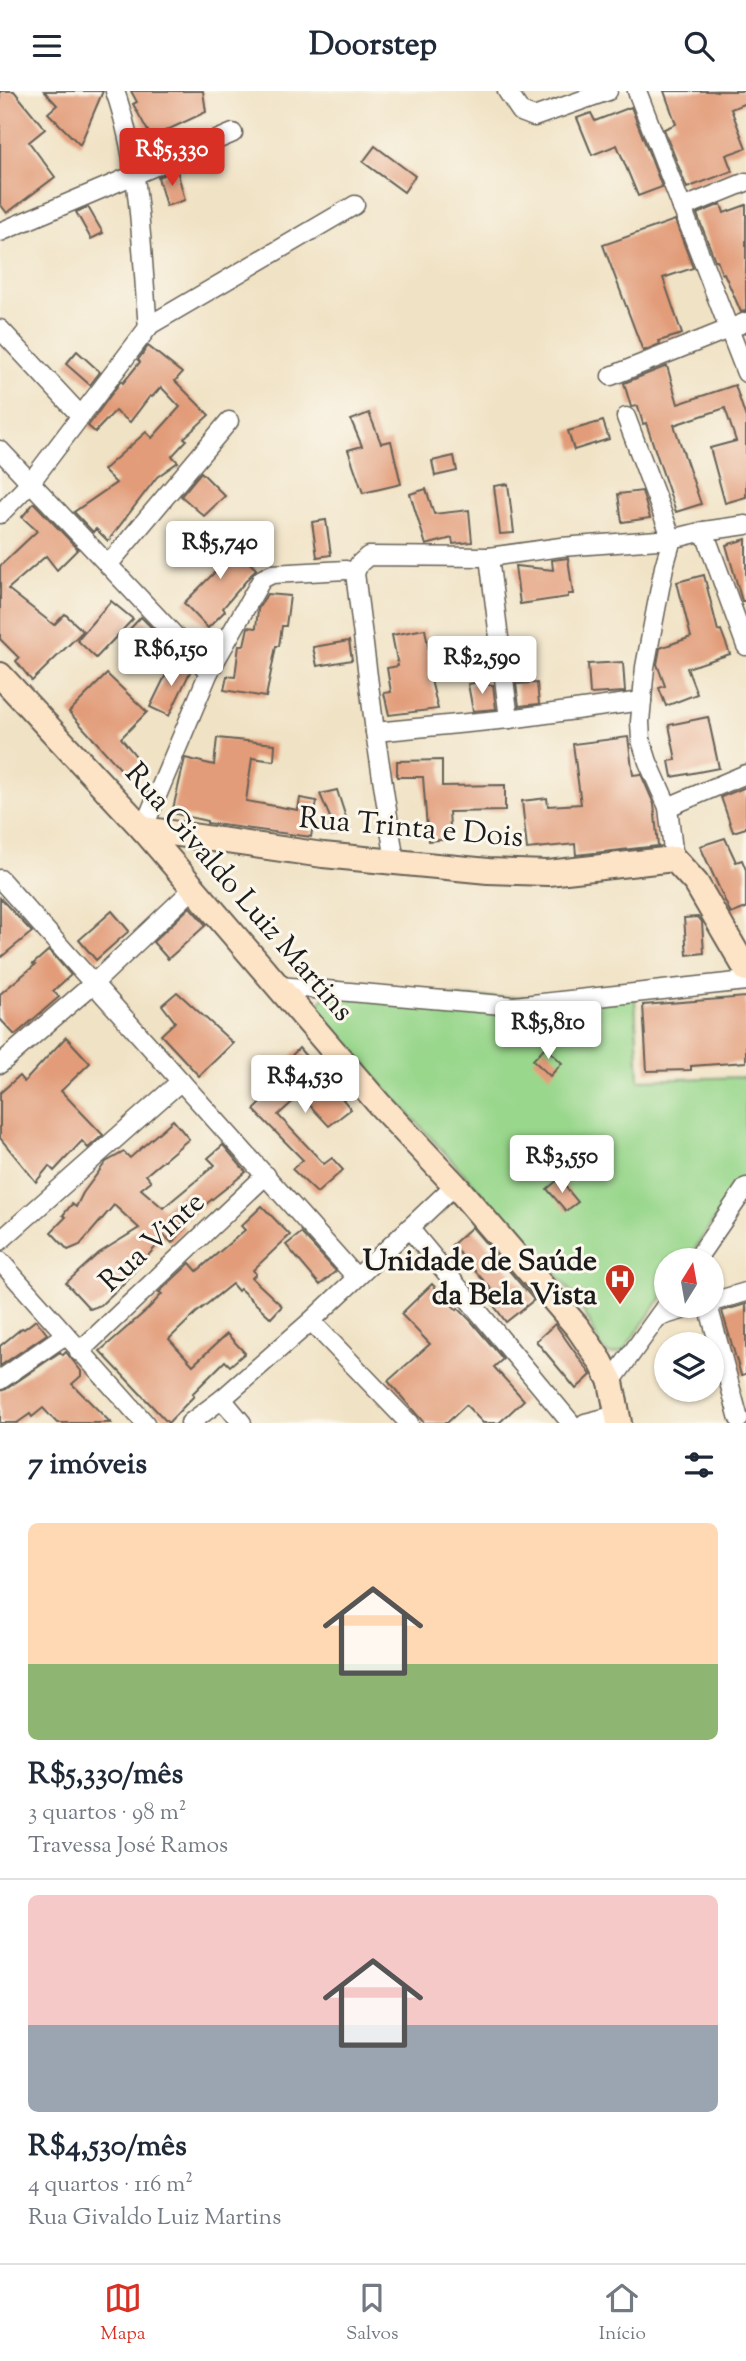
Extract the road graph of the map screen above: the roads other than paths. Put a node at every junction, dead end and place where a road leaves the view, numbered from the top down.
1 (115, 91) edge
2 (507, 91) edge
3 (608, 91) edge
4 (637, 91) edge
5 (233, 133) dead end
6 (134, 174) junction
7 (746, 181) edge
8 (355, 205) dead end
9 (682, 208) junction
10 (0, 232) edge
11 (738, 325) edge
12 (149, 327) junction
13 (0, 330) edge
14 (746, 373) edge
15 (611, 376) dead end
16 (80, 415) junction
17 (626, 417) dead end
18 (229, 421) dead end
19 (0, 450) edge
20 (30, 483) junction
21 (0, 515) edge
22 (746, 525) edge
23 (704, 531) junction
24 (672, 539) junction
25 (489, 557) junction
26 (108, 565) junction
27 (346, 570) dead end
28 (746, 646) edge
29 (209, 673) junction
30 (0, 675) edge
31 (642, 701) junction
32 (509, 719) junction
33 (375, 732) junction
34 (746, 774) edge
35 (668, 807) junction
36 (143, 829) junction
37 (674, 859) junction
38 (395, 862) junction
39 (1, 882) edge
40 (194, 888) junction
41 (746, 968) edge
42 (746, 981) edge
43 (93, 985) junction
44 (279, 986) junction
45 (0, 1064) edge
46 (181, 1081) junction
47 (266, 1175) junction
48 (455, 1185) junction
49 (746, 1187) edge
50 (409, 1228) junction
51 (0, 1241) edge
52 (704, 1248) edge
53 (0, 1261) edge
54 (356, 1277) junction
55 (746, 1292) edge
56 (724, 1298) edge
57 (656, 1318) edge
58 (711, 1318) edge
59 (311, 1321) junction
60 (65, 1335) junction
61 (79, 1352) junction
62 (0, 1380) edge
63 (611, 1382) junction
64 (222, 1399) junction
65 (618, 1419) edge
66 (736, 1420) edge
67 (145, 1423) edge
68 (190, 1423) edge
69 (242, 1423) edge
70 (409, 1423) edge
71 (571, 1423) edge
72 (585, 1423) edge

1 - 6 street
2 - 3 street
4 - 9 street
5 - 6 street
6 - 10 street
6 - 12 street
7 - 9 street
8 - 12 street
9 - 11 street
11 - 14 street
11 - 15 street
12 - 16 street
13 - 16 street
16 - 20 street
17 - 24 street
18 - 26 street
19 - 20 street
20 - 21 street
20 - 26 street
22 - 23 street
23 - 24 street
23 - 28 street
24 - 25 street
24 - 31 street
25 - 32 street
25 - 33 street
26 - 29 street
27 - 29 street
29 - 36 street
30 - 36 street, Rua Givaldo Luiz Martins
31 - 32 street
31 - 35 street
32 - 33 street
33 - 38 street
34 - 35 street
35 - 37 street
36 - 38 street, Rua Trinta e Dois
36 - 40 street, Rua Givaldo Luiz Martins
37 - 38 street, Rua Trinta e Dois
37 - 41 street
39 - 43 street
40 - 43 street
40 - 44 street, Rua Givaldo Luiz Martins
42 - 44 street
43 - 45 street
43 - 46 street
44 - 48 street, Rua Givaldo Luiz Martins
46 - 47 street
46 - 51 street
47 - 54 street
47 - 61 street, Rua Vinte
48 - 50 street
48 - 63 street, Rua Givaldo Luiz Martins
49 - 52 street
50 - 54 street
50 - 71 street
53 - 60 street
54 - 59 street
55 - 56 street
57 - 63 street
58 - 66 street
59 - 64 street
59 - 70 street
60 - 61 street
60 - 62 street
61 - 67 street
63 - 65 street, Rua Givaldo Luiz Martins
64 - 68 street
64 - 69 street
65 - 72 street

